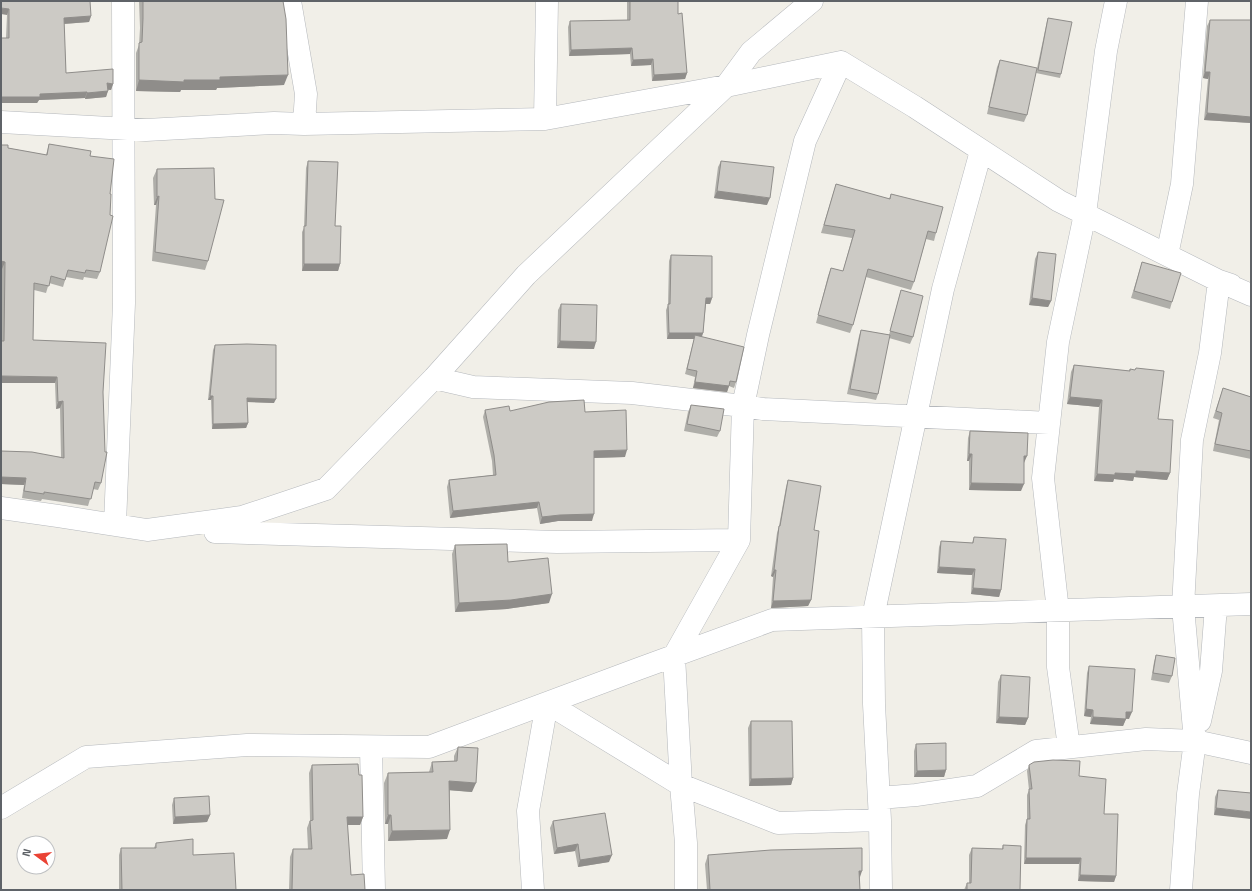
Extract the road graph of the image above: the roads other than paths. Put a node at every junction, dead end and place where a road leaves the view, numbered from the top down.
1 (123, 1) edge
2 (290, 1) edge
3 (547, 1) edge
4 (812, 1) edge
5 (1116, 1) edge
6 (1197, 1) edge
7 (841, 62) junction
8 (726, 86) junction
9 (545, 119) junction
10 (1, 122) edge
11 (304, 124) junction
12 (124, 129) junction
13 (981, 150) junction
14 (1085, 214) junction
15 (1167, 255) junction
16 (1219, 281) junction
17 (1251, 291) edge
18 (1251, 295) edge
19 (434, 378) junction
20 (743, 406) junction
21 (915, 417) junction
22 (1049, 423) junction
23 (1, 508) edge
24 (115, 524) junction
25 (146, 530) junction
26 (740, 540) junction
27 (1251, 604) edge
28 (1216, 606) junction
29 (1183, 607) junction
30 (1058, 611) junction
31 (873, 617) junction
32 (674, 656) junction
33 (547, 703) junction
34 (1195, 741) junction
35 (371, 747) junction
36 (1068, 747) junction
37 (1251, 754) edge
38 (1251, 758) edge
39 (681, 786) junction
40 (879, 798) junction
41 (1, 808) edge
42 (880, 820) junction
43 (374, 890) edge
44 (533, 890) edge
45 (686, 890) edge
46 (881, 890) edge
47 (1181, 890) edge

1 - 12 street
2 - 11 street
3 - 9 street
4 - 8 street
5 - 14 street
6 - 15 street
7 - 8 street
7 - 13 street
7 - 20 street
8 - 9 street
8 - 19 street
9 - 11 street
10 - 12 street
11 - 12 street
12 - 24 street
13 - 14 street
13 - 21 street
14 - 15 street
14 - 22 street
15 - 16 street
16 - 17 street
16 - 18 street
16 - 29 street
19 - 20 street
19 - 25 street
20 - 21 street
20 - 26 street
21 - 22 street
21 - 31 street
22 - 30 street
23 - 24 street
24 - 25 street
25 - 26 street
26 - 32 street
27 - 28 street
28 - 29 street
28 - 34 street
29 - 30 street
29 - 34 street
30 - 31 street
30 - 36 street
31 - 32 street
31 - 40 street
32 - 33 street
32 - 39 street
33 - 35 street
33 - 39 street
33 - 44 street
34 - 36 street
34 - 37 street
34 - 38 street
34 - 47 street
35 - 41 street
35 - 43 street
36 - 40 street
39 - 42 street
39 - 45 street
40 - 42 street
42 - 46 street

